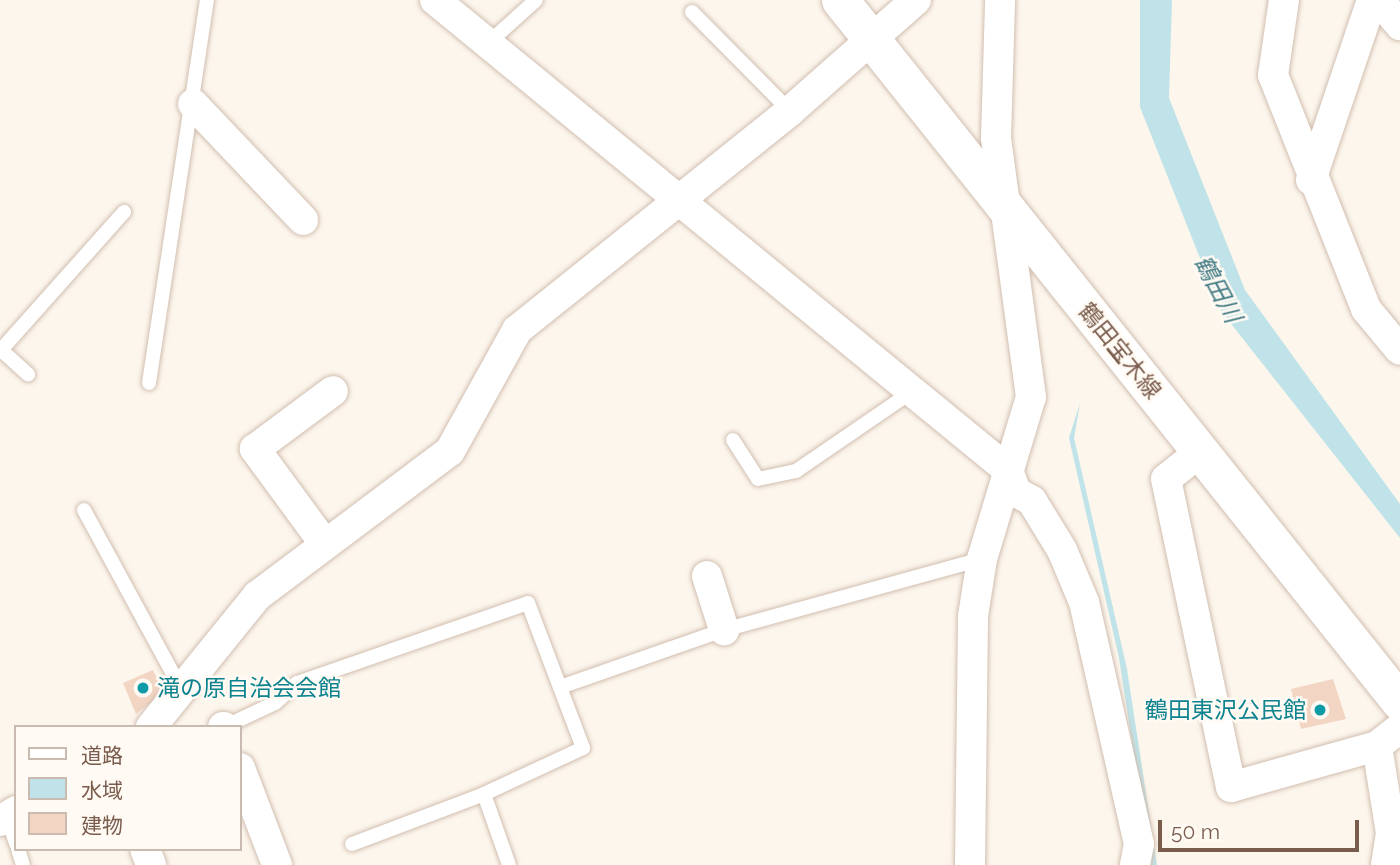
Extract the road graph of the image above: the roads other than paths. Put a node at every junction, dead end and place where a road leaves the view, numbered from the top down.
1 (207, 0) edge
2 (435, 0) edge
3 (536, 0) edge
4 (840, 0) edge
5 (916, 0) edge
6 (1000, 0) edge
7 (1284, 0) edge
8 (1372, 0) edge
9 (1379, 0) edge
10 (692, 12) dead end
11 (1400, 25) edge
12 (871, 39) junction
13 (486, 45) junction
14 (193, 104) junction
15 (790, 111) junction
16 (1311, 180) junction
17 (679, 201) junction
18 (1006, 210) junction
19 (124, 212) dead end
20 (303, 220) dead end
21 (1, 349) edge
22 (1400, 350) edge
23 (28, 374) dead end
24 (149, 383) dead end
25 (333, 391) dead end
26 (910, 393) junction
27 (733, 440) dead end
28 (1200, 452) junction
29 (1008, 470) junction
30 (84, 510) dead end
31 (324, 543) junction
32 (982, 559) junction
33 (707, 576) dead end
34 (724, 630) junction
35 (560, 687) junction
36 (181, 689) junction
37 (1400, 702) edge
38 (153, 725) edge
39 (228, 725) edge
40 (1389, 737) edge
41 (242, 773) edge
42 (484, 794) junction
43 (352, 844) dead end
44 (277, 865) edge
45 (509, 865) edge
46 (970, 865) edge
47 (1135, 865) edge
48 (1386, 865) edge

1 - 14 lane
2 - 13 street
3 - 13 lane
4 - 12 street, 鶴田宝木線
5 - 12 street
6 - 18 street
7 - 16 street
8 - 16 street
9 - 11 street
10 - 15 lane
12 - 15 street
12 - 18 street, 鶴田宝木線
13 - 17 street
14 - 20 street
14 - 24 lane
15 - 17 street
16 - 22 street
17 - 26 street
17 - 31 street
18 - 28 street, 鶴田宝木線
18 - 29 street
19 - 21 lane
21 - 23 lane
25 - 31 street
26 - 27 lane
26 - 29 street
28 - 37 street, 鶴田宝木線
28 - 40 street
29 - 32 street
29 - 47 street
30 - 36 lane
31 - 36 street
32 - 34 lane
32 - 46 street
33 - 34 street
34 - 35 lane
35 - 39 lane
35 - 42 lane
36 - 38 street
40 - 48 street
41 - 44 street
42 - 43 lane
42 - 45 lane

